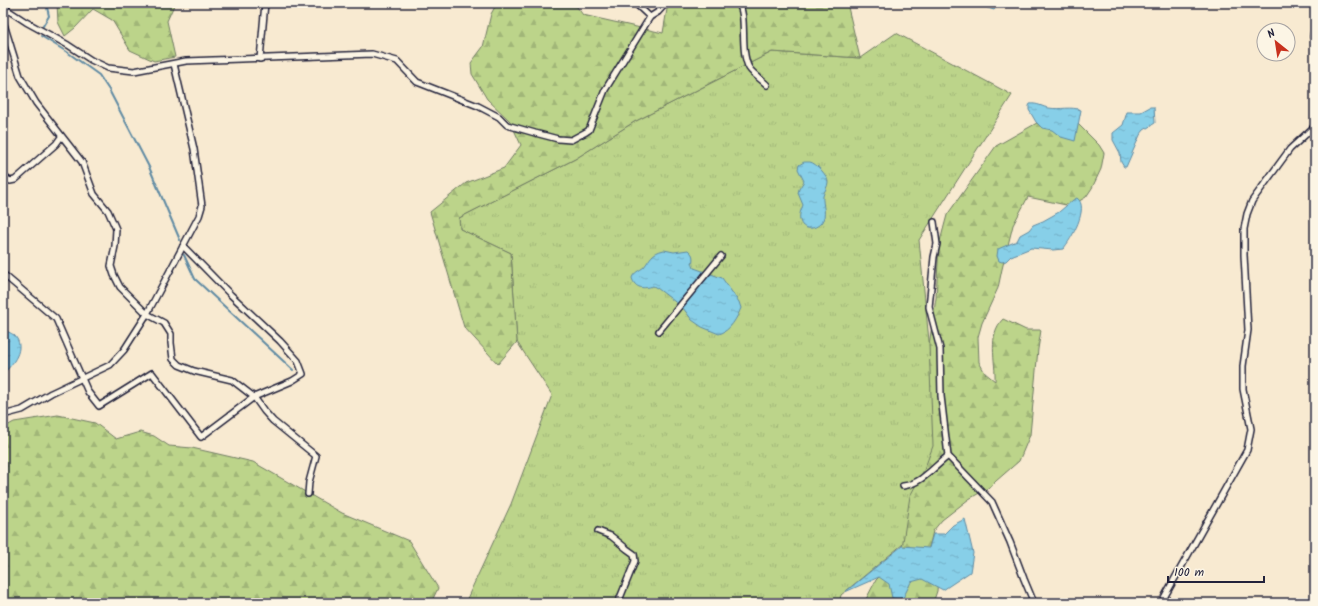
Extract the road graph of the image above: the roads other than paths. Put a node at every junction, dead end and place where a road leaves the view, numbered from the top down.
1 (266, 3) edge
2 (635, 3) edge
3 (666, 3) edge
4 (738, 3) edge
5 (3, 7) edge
6 (650, 17) junction
7 (3, 21) edge
8 (1315, 30) edge
9 (1315, 38) edge
10 (260, 60) junction
11 (174, 64) junction
12 (767, 85) dead end
13 (1315, 126) edge
14 (61, 137) junction
15 (3, 176) edge
16 (934, 222) dead end
17 (183, 246) junction
18 (721, 256) dead end
19 (3, 274) edge
20 (147, 314) junction
21 (659, 331) dead end
22 (82, 378) junction
23 (254, 397) junction
24 (3, 415) edge
25 (948, 456) junction
26 (903, 486) dead end
27 (308, 494) dead end
28 (598, 531) dead end
29 (618, 603) edge
30 (1034, 603) edge
31 (1161, 603) edge

1 - 10 street
2 - 6 street
3 - 6 street
4 - 12 street
5 - 11 street
6 - 10 street
7 - 14 street
8 - 9 street
10 - 11 street
11 - 17 street
13 - 31 street
14 - 15 street
14 - 20 street
16 - 25 street
17 - 20 street
17 - 23 street
18 - 21 street
19 - 22 street
20 - 22 street
20 - 23 street
22 - 23 street
22 - 24 street
23 - 27 street
25 - 26 street
25 - 30 street
28 - 29 street

